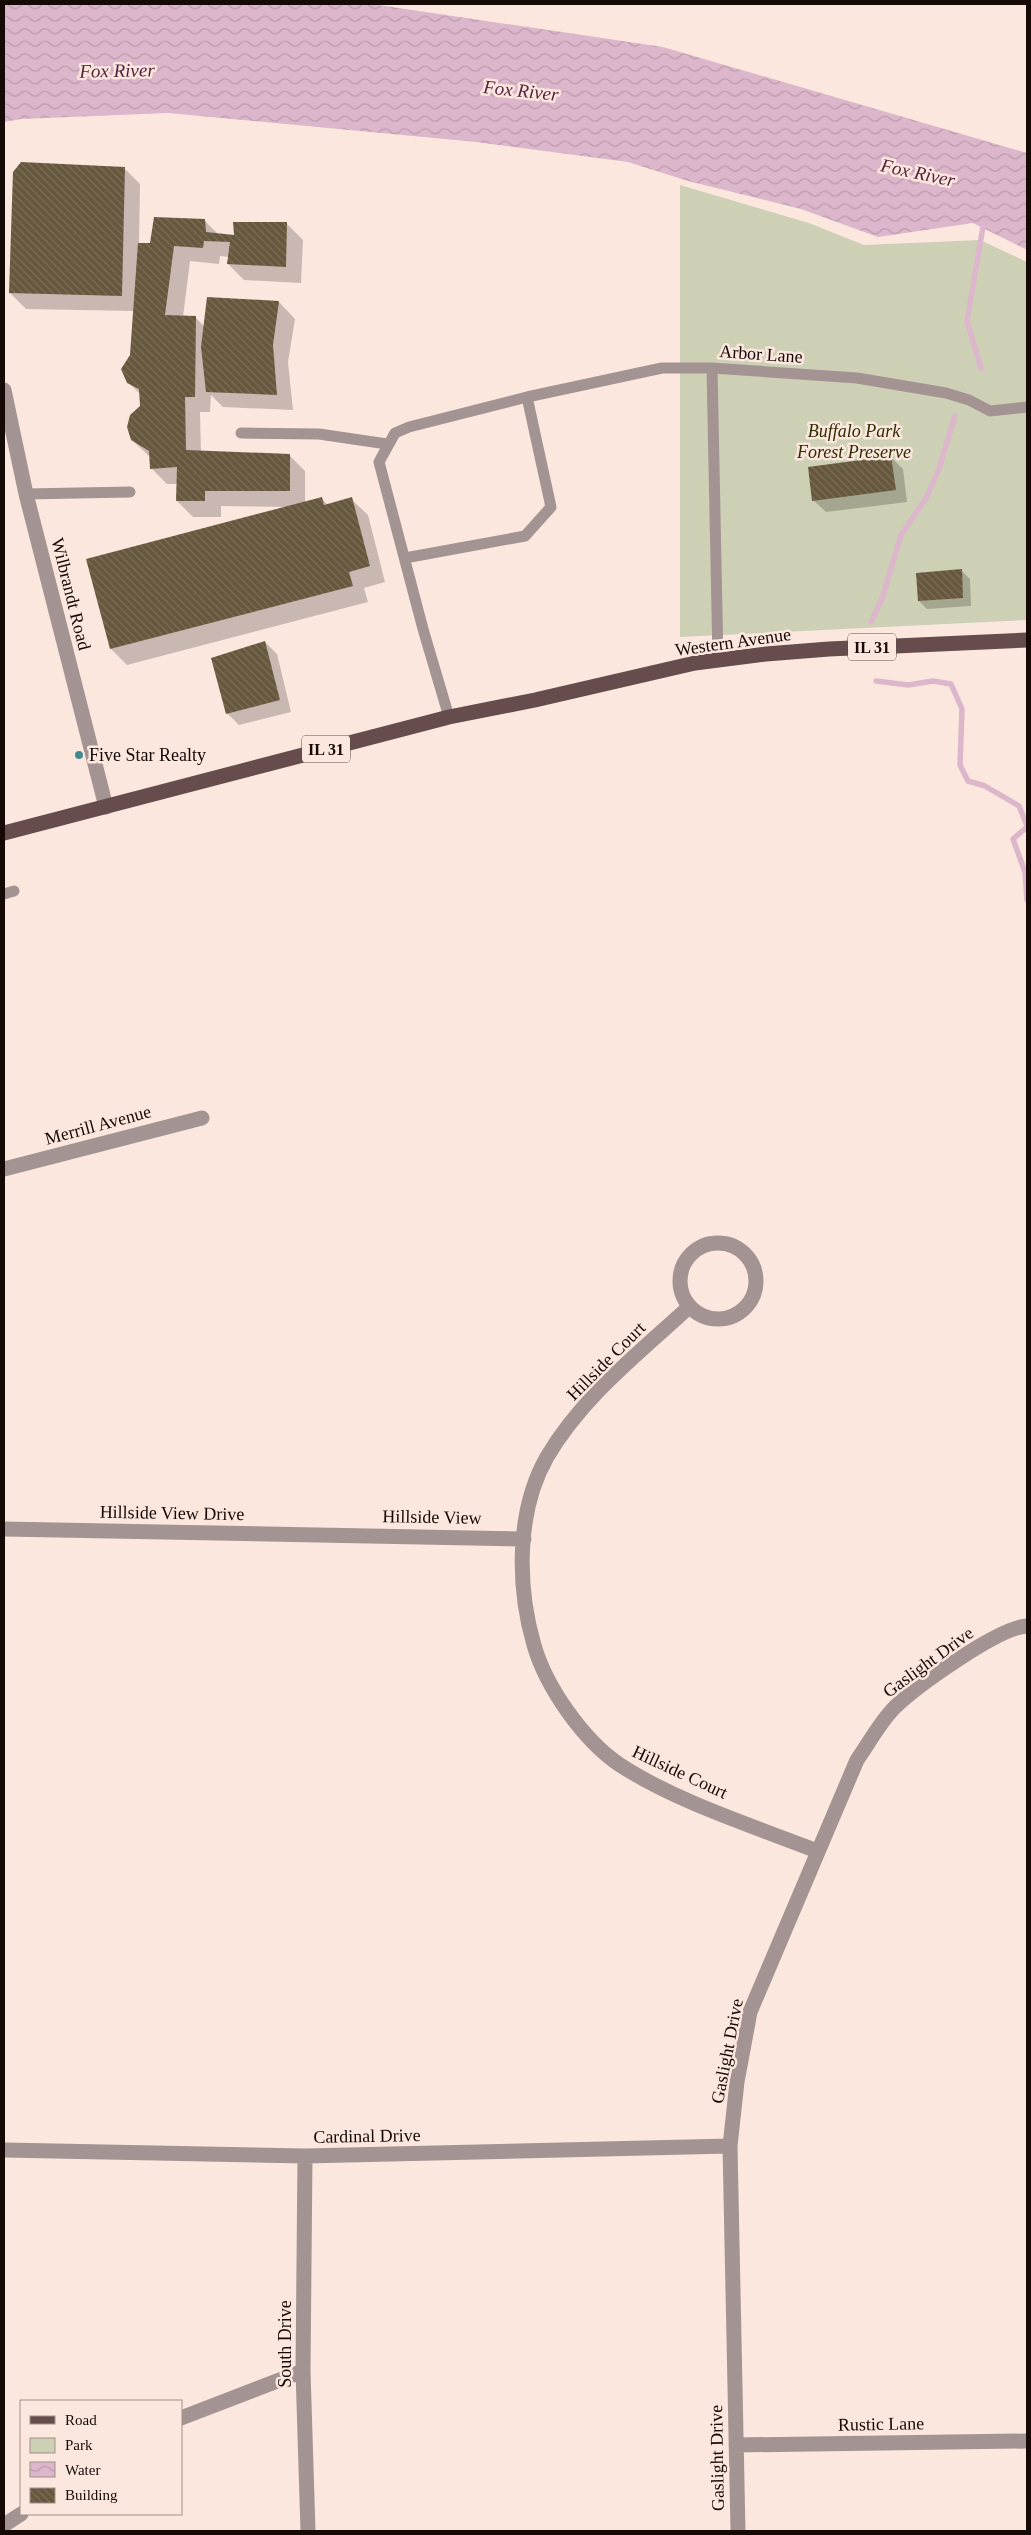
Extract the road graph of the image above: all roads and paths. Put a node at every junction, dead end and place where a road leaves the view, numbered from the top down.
1 (712, 368) junction
2 (4, 390) edge
3 (527, 397) junction
4 (1027, 407) edge
5 (241, 433) dead end
6 (387, 444) junction
7 (130, 492) dead end
8 (26, 494) junction
9 (405, 558) junction
10 (1027, 640) edge
11 (718, 660) junction
12 (449, 717) junction
13 (106, 807) junction
14 (4, 833) edge
15 (202, 1118) dead end
16 (4, 1169) edge
17 (689, 1307) junction
18 (4, 1529) edge
19 (340, 1534) joint
20 (524, 1538) junction
21 (1027, 1626) edge
22 (817, 1851) junction
23 (730, 2146) junction
24 (4, 2150) edge
25 (305, 2156) junction
26 (304, 2371) junction
27 (182, 2418) edge
28 (1027, 2441) edge
29 (736, 2445) junction
30 (20, 2515) edge
31 (4, 2525) edge
32 (308, 2531) edge
33 (738, 2531) edge

1 - 3 lane, Arbor Lane
1 - 4 lane, Arbor Lane
1 - 11 lane
2 - 8 street, Wilbrandt Road
3 - 6 lane, Arbor Lane
3 - 9 lane
5 - 6 lane
6 - 9 lane
7 - 8 lane
8 - 13 street, Wilbrandt Road
9 - 12 lane
10 - 11 main road, Western Avenue / IL 31
11 - 12 main road, Western Avenue / IL 31
12 - 13 main road, IL 31
13 - 14 main road, IL 31
15 - 16 street, Merrill Avenue
17 - 17 street
17 - 20 street, Hillside Court
18 - 19 street, Hillside View Drive
19 - 20 street, Hillside View
20 - 22 street, Hillside Court
21 - 22 street, Gaslight Drive
22 - 23 street, Gaslight Drive
23 - 25 street, Cardinal Drive
23 - 29 street, Gaslight Drive
24 - 25 street, Cardinal Drive
25 - 26 street, South Drive
26 - 27 street
26 - 32 street, South Drive
28 - 29 street, Rustic Lane
29 - 33 street, Gaslight Drive
30 - 31 street

